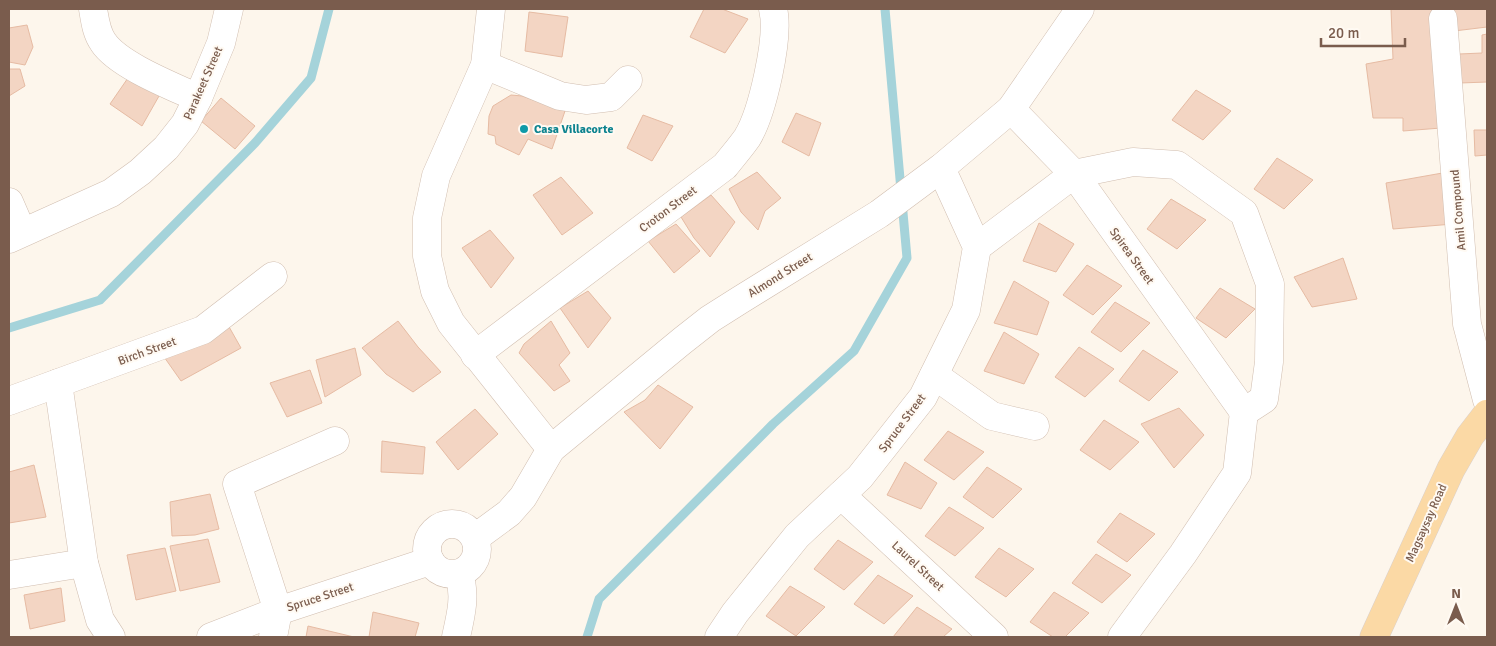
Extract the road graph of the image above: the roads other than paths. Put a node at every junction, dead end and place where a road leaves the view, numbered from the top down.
1 (93, 9) edge
2 (229, 9) edge
3 (491, 9) edge
4 (773, 9) edge
5 (1080, 9) edge
6 (1443, 19) dead end
7 (485, 66) junction
8 (628, 80) dead end
9 (198, 98) junction
10 (1011, 109) junction
11 (941, 168) junction
12 (1074, 174) junction
13 (9, 202) edge
14 (16, 236) edge
15 (977, 247) junction
16 (273, 276) dead end
17 (475, 354) junction
18 (934, 375) junction
19 (58, 382) junction
20 (1487, 400) edge
21 (9, 401) edge
22 (1244, 412) junction
23 (1487, 414) edge
24 (1035, 426) dead end
25 (335, 441) dead end
26 (551, 449) junction
27 (841, 495) junction
28 (474, 538) junction
29 (430, 561) junction
30 (84, 563) junction
31 (459, 574) junction
32 (9, 575) edge
33 (278, 611) junction
34 (111, 637) edge
35 (211, 637) edge
36 (272, 637) edge
37 (456, 637) edge
38 (719, 637) edge
39 (994, 637) edge
40 (1122, 637) edge
41 (1374, 637) edge

1 - 9 street
2 - 9 street, Parakeet Street
3 - 7 street
4 - 17 street, Croton Street
5 - 10 street, Almond Street
6 - 20 street, Amil Compound
7 - 8 street
7 - 17 street
9 - 14 street, Parakeet Street
10 - 11 street, Almond Street
10 - 12 street, Spirea Street
11 - 15 street
11 - 26 street, Almond Street
12 - 15 street
12 - 22 street, Spirea Street
12 - 22 street
13 - 14 street
15 - 18 street, Spruce Street
16 - 19 street, Birch Street
17 - 26 street
18 - 24 street
18 - 27 street, Spruce Street
19 - 21 street, Birch Street
19 - 30 street
22 - 40 street
23 - 41 main road, Magsaysay Road
25 - 33 street
26 - 28 street, Almond Street
27 - 38 street, Spruce Street
27 - 39 street, Laurel Street
28 - 29 street
28 - 31 street
29 - 31 street
29 - 33 street, Spruce Street
30 - 32 street
30 - 34 street
31 - 37 street
33 - 35 street, Spruce Street
33 - 36 street

